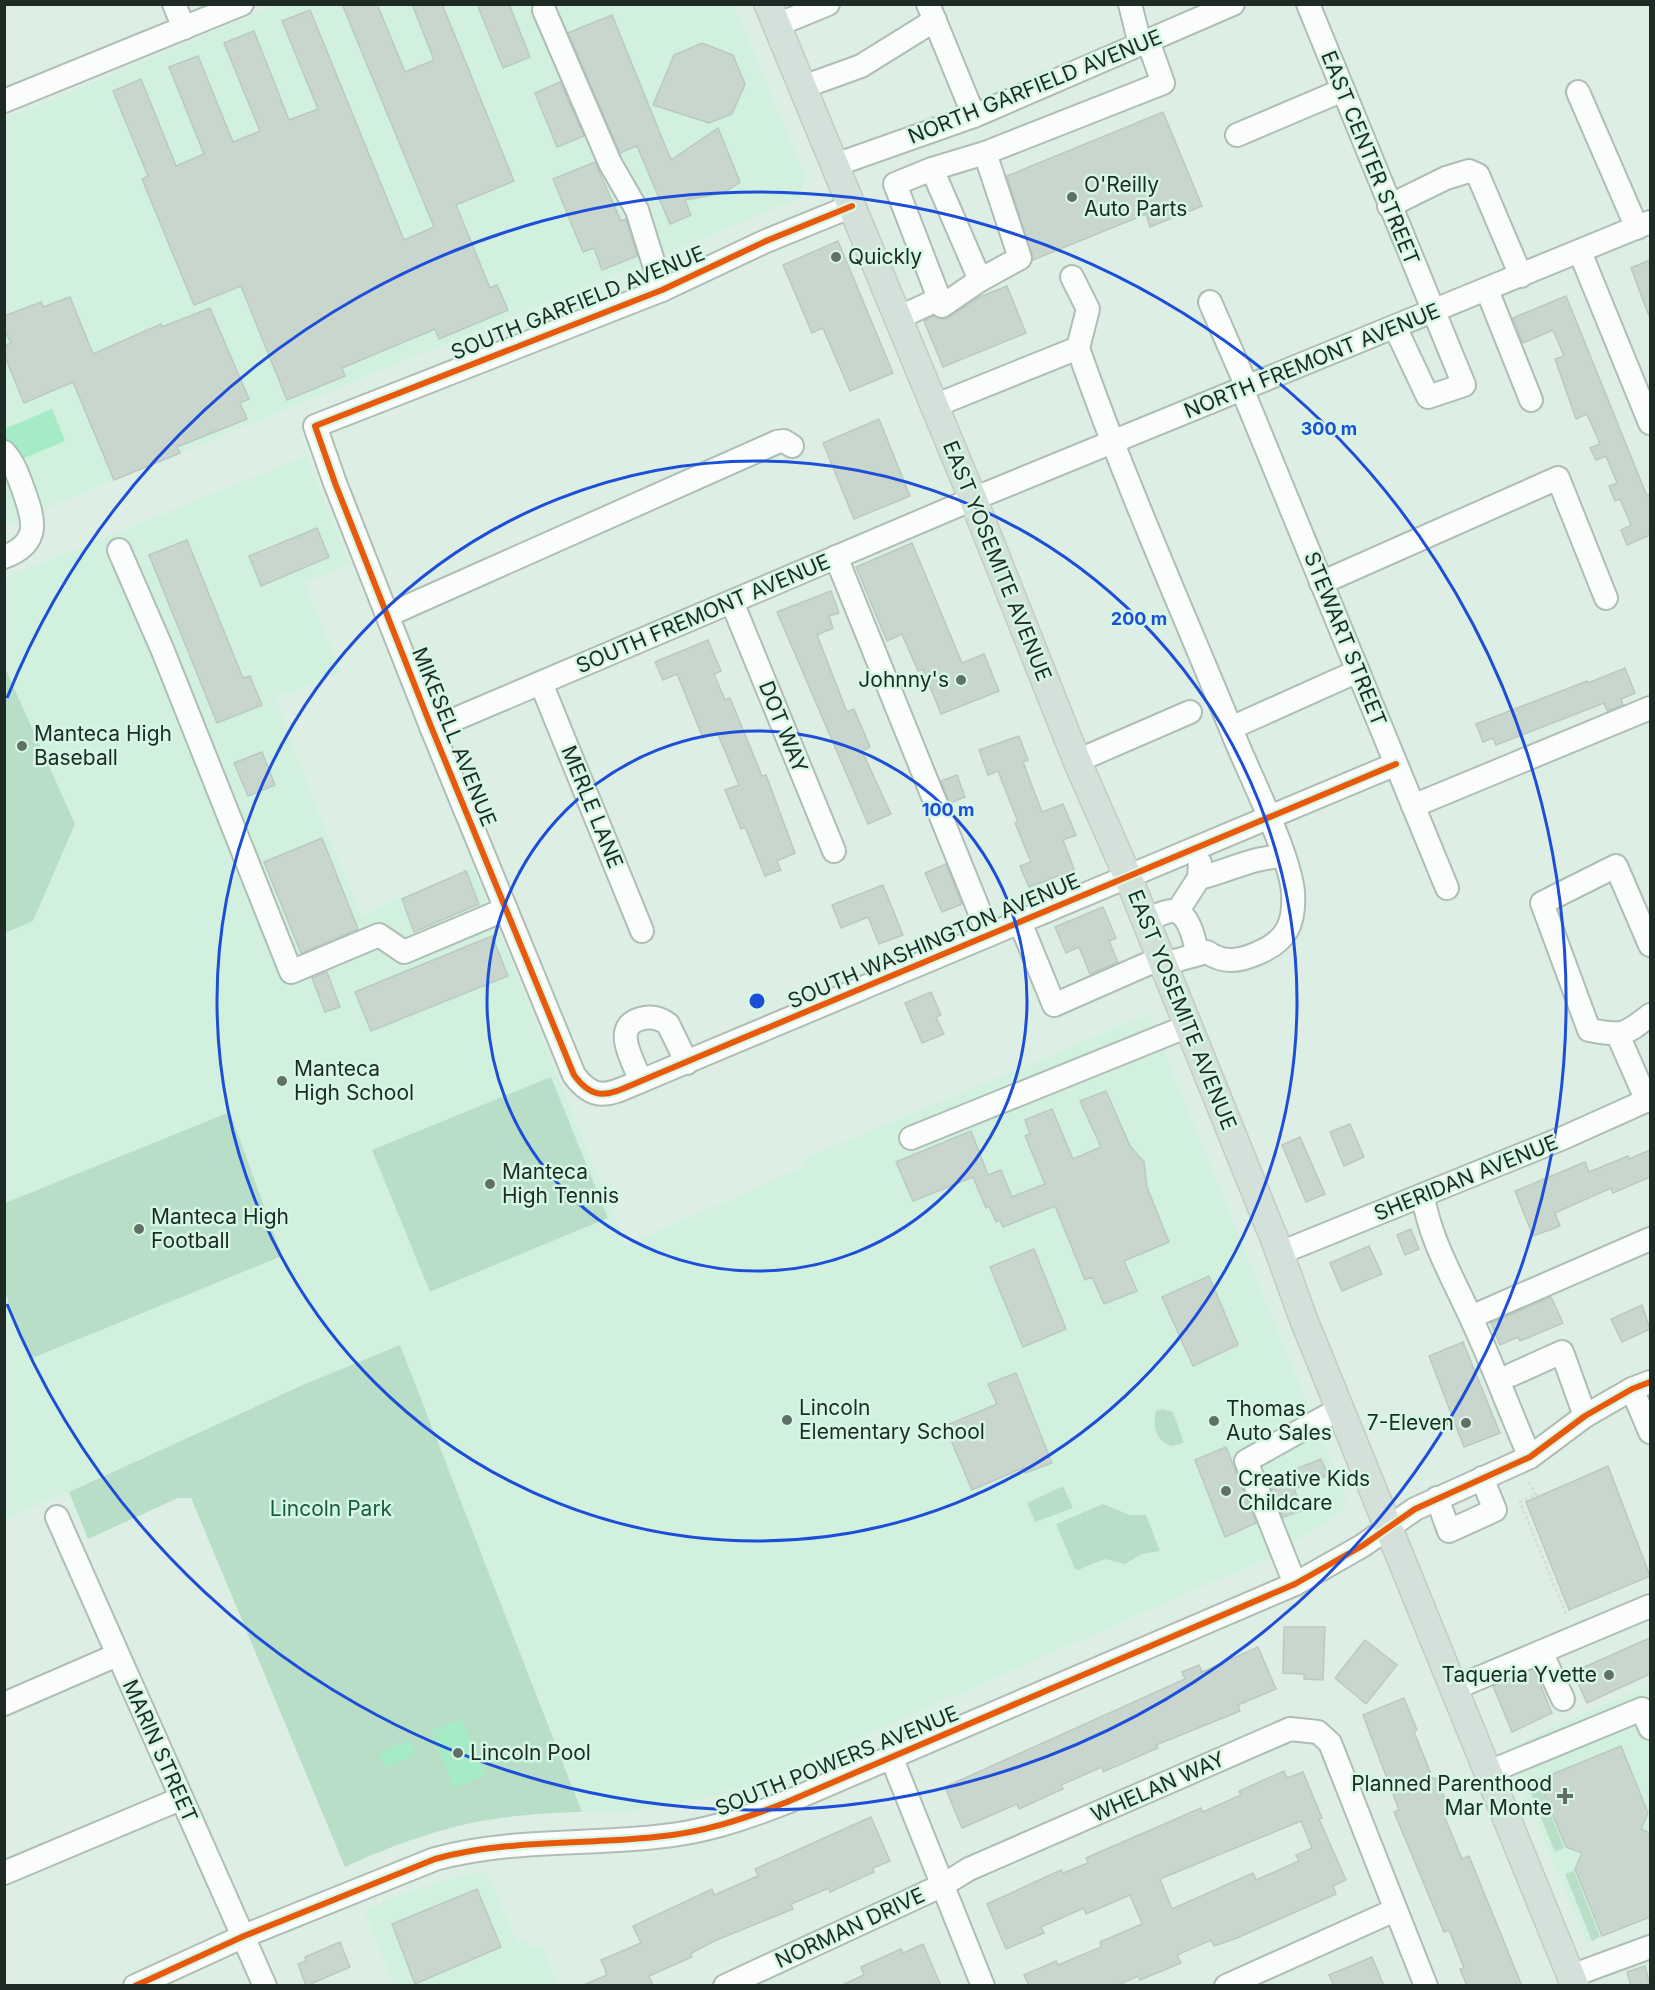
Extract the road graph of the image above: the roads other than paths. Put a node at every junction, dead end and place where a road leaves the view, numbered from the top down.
1 (174, 4) edge
2 (242, 4) edge
3 (828, 4) edge
4 (1130, 4) edge
5 (1233, 4) edge
6 (1308, 4) edge
7 (544, 10) dead end
8 (932, 12) edge
9 (772, 15) edge
10 (184, 28) junction
11 (1144, 43) junction
12 (803, 87) junction
13 (1343, 90) junction
14 (1578, 92) dead end
15 (4, 101) edge
16 (974, 116) junction
17 (1237, 135) dead end
18 (985, 153) junction
19 (835, 165) junction
20 (932, 169) junction
21 (852, 206) junction
22 (1389, 206) junction
23 (1644, 225) edge
24 (1580, 252) junction
25 (1521, 276) junction
26 (1072, 277) dead end
27 (980, 279) junction
28 (662, 290) junction
29 (1487, 290) junction
30 (939, 299) junction
31 (1210, 302) dead end
32 (1433, 312) junction
33 (898, 318) junction
34 (1395, 327) junction
35 (1078, 348) junction
36 (1245, 388) junction
37 (1531, 400) dead end
38 (934, 406) junction
39 (1650, 423) edge
40 (315, 426) joint
41 (1111, 442) junction
42 (792, 446) dead end
43 (4, 452) edge
44 (973, 498) junction
45 (119, 550) dead end
46 (4, 557) edge
47 (837, 557) junction
48 (1321, 583) junction
49 (1606, 598) dead end
50 (732, 602) junction
51 (388, 615) junction
52 (1358, 671) junction
53 (542, 682) junction
54 (1650, 708) edge
55 (1190, 712) dead end
56 (1231, 728) junction
57 (432, 729) junction
58 (1077, 761) junction
59 (1396, 764) junction
60 (1413, 806) junction
61 (1268, 818) junction
62 (1196, 849) junction
63 (834, 851) dead end
64 (1283, 857) junction
65 (1128, 877) junction
66 (1199, 878) junction
67 (1448, 888) dead end
68 (506, 909) junction
69 (1177, 912) junction
70 (1146, 920) junction
71 (1020, 922) junction
72 (642, 931) dead end
73 (989, 935) junction
74 (1650, 945) edge
75 (1197, 953) junction
76 (1162, 961) junction
77 (1188, 1026) junction
78 (1634, 1026) edge
79 (567, 1059) joint
80 (687, 1063) junction
81 (1650, 1073) edge
82 (641, 1081) junction
83 (1649, 1100) edge
84 (911, 1138) dead end
85 (1424, 1196) junction
86 (1650, 1239) edge
87 (1280, 1253) junction
88 (1471, 1317) junction
89 (1511, 1375) dead end
90 (1641, 1385) edge
91 (1341, 1408) junction
92 (1585, 1416) junction
93 (1650, 1432) edge
94 (1530, 1457) junction
95 (1482, 1478) junction
96 (1437, 1498) junction
97 (57, 1517) dead end
98 (1389, 1526) junction
99 (1295, 1584) junction
100 (1650, 1606) edge
101 (1541, 1652) junction
102 (117, 1655) junction
103 (1455, 1688) junction
104 (1563, 1699) dead end
105 (4, 1704) edge
106 (1650, 1728) edge
107 (892, 1759) junction
108 (1489, 1772) junction
109 (180, 1798) junction
110 (4, 1873) edge
111 (943, 1885) junction
112 (1395, 1910) junction
113 (244, 1936) junction
114 (1650, 1947) edge
115 (1573, 1981) edge
116 (135, 1986) edge
117 (264, 1986) edge
118 (725, 1986) edge
119 (984, 1986) edge
120 (1226, 1986) edge
121 (1426, 1986) edge

1 - 10 street
2 - 10 street
3 - 9 street
4 - 11 street
5 - 11 street, NORTH GARFIELD AVENUE
6 - 13 street, EAST CENTER STREET
7 - 28 street
8 - 12 street
8 - 16 street
9 - 12 main road, EAST YOSEMITE AVENUE
10 - 15 street
11 - 16 street, NORTH GARFIELD AVENUE
11 - 18 street
12 - 19 main road, EAST YOSEMITE AVENUE
13 - 17 street
13 - 22 street, EAST CENTER STREET
14 - 23 street
16 - 19 street, NORTH GARFIELD AVENUE
18 - 20 street
18 - 27 street
19 - 21 main road, EAST YOSEMITE AVENUE
20 - 27 street
20 - 30 street
21 - 28 street, SOUTH GARFIELD AVENUE
21 - 33 main road, EAST YOSEMITE AVENUE
22 - 25 street
22 - 32 street, EAST CENTER STREET
23 - 24 street, NORTH FREMONT AVENUE
24 - 25 street, NORTH FREMONT AVENUE
24 - 39 street
25 - 29 street, NORTH FREMONT AVENUE
26 - 35 street
27 - 30 street
28 - 40 street, SOUTH GARFIELD AVENUE
29 - 32 street, NORTH FREMONT AVENUE
29 - 37 street
30 - 33 street
31 - 36 street, STEWART STREET
32 - 34 street, NORTH FREMONT AVENUE
32 - 34 street, EAST CENTER STREET
33 - 38 main road, EAST YOSEMITE AVENUE
34 - 36 street, NORTH FREMONT AVENUE
35 - 38 street
35 - 41 street
36 - 41 street, NORTH FREMONT AVENUE
36 - 48 street, STEWART STREET
38 - 44 main road, EAST YOSEMITE AVENUE
40 - 51 street, MIKESELL AVENUE
41 - 44 street, NORTH FREMONT AVENUE
41 - 56 street
42 - 51 street
43 - 46 street
44 - 47 street, SOUTH FREMONT AVENUE
44 - 58 main road, EAST YOSEMITE AVENUE
45 - 68 street
47 - 50 street, SOUTH FREMONT AVENUE
47 - 73 street
48 - 49 street
48 - 52 street, STEWART STREET
50 - 53 street, SOUTH FREMONT AVENUE
50 - 63 street, DOT WAY
51 - 57 street, MIKESELL AVENUE
52 - 56 street
52 - 59 street, STEWART STREET
53 - 57 street, SOUTH FREMONT AVENUE
53 - 72 street, MERLE LANE
54 - 60 street
55 - 58 street
56 - 61 street
57 - 68 street, MIKESELL AVENUE
58 - 65 main road, EAST YOSEMITE AVENUE
59 - 60 street, STEWART STREET
59 - 61 street, SOUTH WASHINGTON AVENUE
60 - 67 street, STEWART STREET
61 - 62 street, SOUTH WASHINGTON AVENUE
61 - 64 street
62 - 65 street, SOUTH WASHINGTON AVENUE
62 - 66 street
64 - 66 street
64 - 75 street
65 - 70 main road, EAST YOSEMITE AVENUE
65 - 71 street, SOUTH WASHINGTON AVENUE
66 - 69 street
68 - 79 street, MIKESELL AVENUE
69 - 70 street
69 - 75 street
70 - 76 main road, EAST YOSEMITE AVENUE
71 - 73 street, SOUTH WASHINGTON AVENUE
71 - 76 street
73 - 80 street, SOUTH WASHINGTON AVENUE
74 - 78 street
75 - 76 street
76 - 77 main road, EAST YOSEMITE AVENUE
77 - 84 street
77 - 87 main road, EAST YOSEMITE AVENUE
78 - 81 street
78 - 83 street
79 - 82 street, SOUTH WASHINGTON AVENUE
80 - 82 street, SOUTH WASHINGTON AVENUE
80 - 82 street
83 - 85 street, SHERIDAN AVENUE
85 - 87 street, SHERIDAN AVENUE
85 - 88 street
86 - 88 street
87 - 91 main road, EAST YOSEMITE AVENUE
88 - 94 street
89 - 92 street
90 - 92 street, SOUTH POWERS AVENUE
90 - 93 street
91 - 98 main road, EAST YOSEMITE AVENUE
91 - 99 street
92 - 94 street, SOUTH POWERS AVENUE
94 - 95 street, SOUTH POWERS AVENUE
95 - 96 street, SOUTH POWERS AVENUE
95 - 96 street
96 - 98 street, SOUTH POWERS AVENUE
97 - 102 street, MARIN STREET
98 - 99 street, SOUTH POWERS AVENUE
98 - 103 main road, EAST YOSEMITE AVENUE
99 - 107 street, SOUTH POWERS AVENUE
100 - 101 street
101 - 103 street
101 - 104 street
102 - 105 street
102 - 109 street, MARIN STREET
103 - 108 main road, EAST YOSEMITE AVENUE
106 - 108 street
107 - 111 street
107 - 113 street, SOUTH POWERS AVENUE
108 - 115 main road, EAST YOSEMITE AVENUE
109 - 110 street
109 - 113 street, MARIN STREET
111 - 112 street, WHELAN WAY
111 - 118 street, NORMAN DRIVE
111 - 119 street
112 - 120 street
112 - 121 street, WHELAN WAY
113 - 116 street, SOUTH POWERS AVENUE
113 - 117 street, MARIN STREET
114 - 115 street

